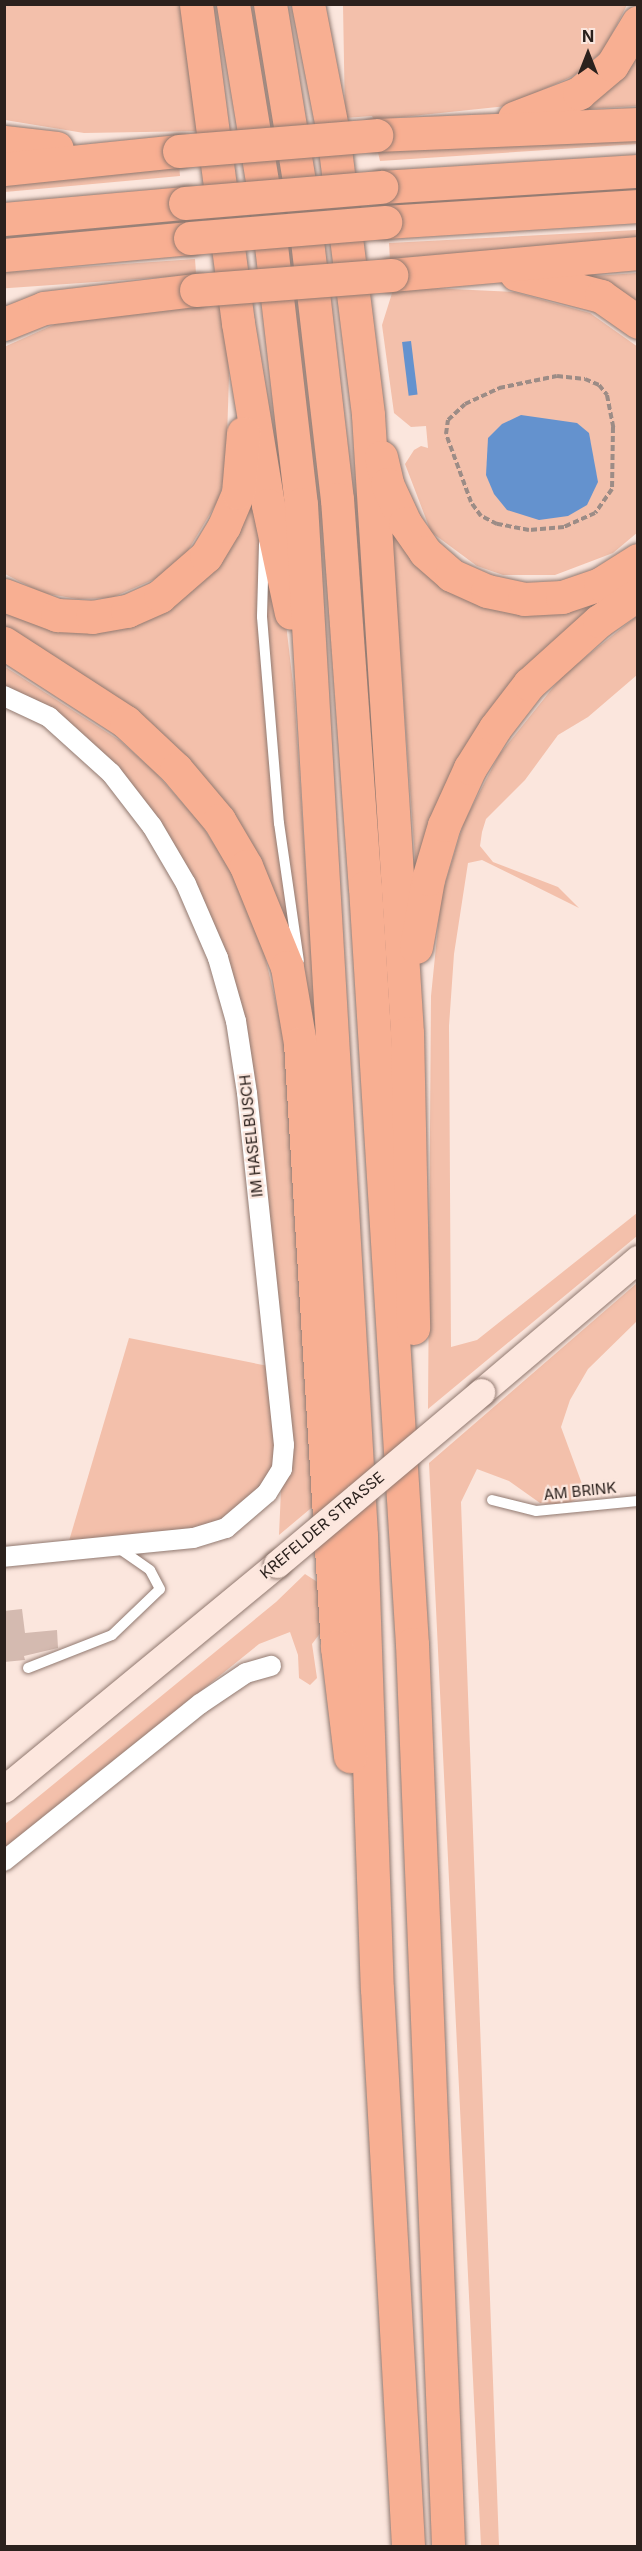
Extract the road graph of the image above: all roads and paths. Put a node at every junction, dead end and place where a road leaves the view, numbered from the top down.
1 (188, 4) edge
2 (196, 4) edge
3 (233, 4) edge
4 (270, 4) edge
5 (308, 4) edge
6 (325, 4) edge
7 (638, 22) edge
8 (205, 84) junction
9 (326, 93) junction
10 (638, 124) edge
11 (445, 130) junction
12 (4, 142) edge
13 (143, 154) junction
14 (4, 169) edge
15 (638, 171) edge
16 (638, 206) edge
17 (4, 219) edge
18 (638, 253) edge
19 (4, 255) edge
20 (463, 269) junction
21 (147, 294) junction
22 (4, 301) edge
23 (638, 322) edge
24 (238, 323) junction
25 (4, 324) edge
26 (368, 416) junction
27 (446, 427) joint
28 (268, 505) junction
29 (638, 561) edge
30 (638, 594) edge
31 (4, 595) edge
32 (4, 643) edge
33 (4, 696) edge
34 (321, 798) junction
35 (300, 1043) junction
36 (412, 1195) junction
37 (638, 1259) edge
38 (492, 1500) dead end
39 (638, 1501) edge
40 (115, 1546) junction
41 (4, 1557) edge
42 (412, 1644) junction
43 (271, 1666) dead end
44 (28, 1668) dead end
45 (4, 1789) edge
46 (4, 1861) edge
47 (377, 1989) junction
48 (408, 2547) edge
49 (448, 2547) edge

1 - 8 highway
2 - 8 highway
3 - 34 highway
4 - 42 highway
5 - 9 highway
6 - 9 highway
7 - 11 highway
8 - 24 highway
9 - 26 highway
10 - 11 highway
11 - 13 highway, bridge
12 - 13 highway
13 - 14 highway
15 - 17 highway, bridge
16 - 19 highway, bridge
18 - 20 highway
20 - 21 highway, bridge
20 - 23 highway
21 - 22 highway
21 - 25 highway
24 - 28 highway
24 - 31 highway
26 - 29 highway
26 - 36 highway
27 - 27 path
28 - 34 highway
28 - 35 lane
30 - 36 highway
32 - 35 highway
33 - 40 street, IM HASELBUSCH
34 - 47 highway
35 - 47 highway
36 - 42 highway
37 - 45 main road, KREFELDER STRASSE, bridge
38 - 39 lane, AM BRINK
40 - 41 street, IM HASELBUSCH
40 - 44 lane
42 - 49 highway
43 - 46 street
47 - 48 highway

